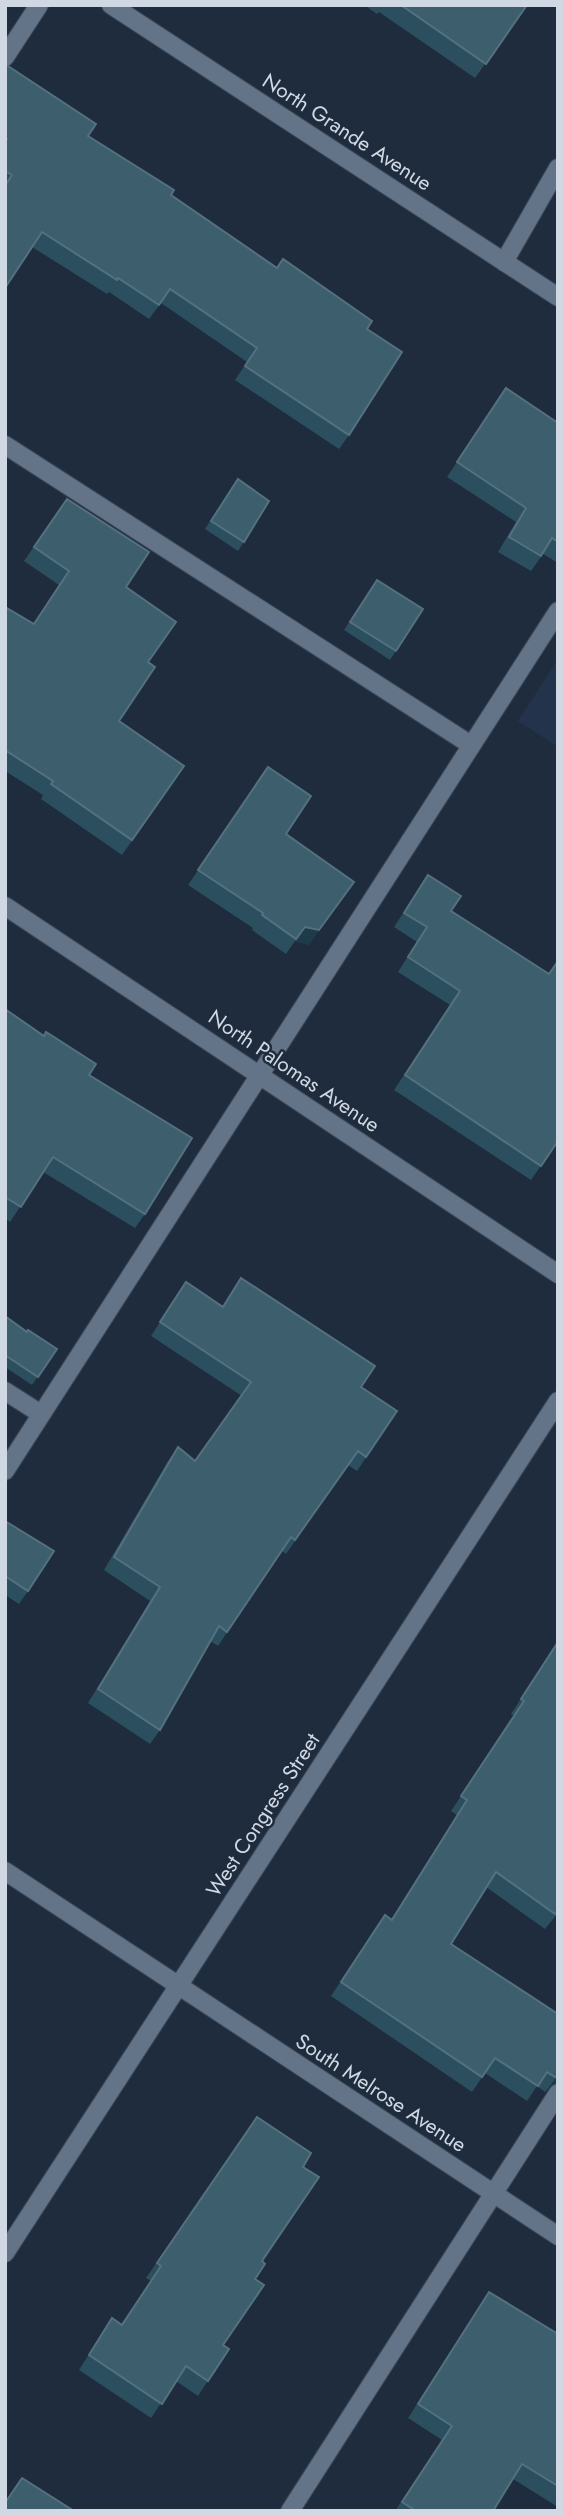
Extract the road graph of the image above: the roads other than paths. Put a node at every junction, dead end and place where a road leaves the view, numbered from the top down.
1 (40, 5) edge
2 (111, 5) edge
3 (5, 57) edge
4 (558, 168) edge
5 (505, 262) junction
6 (558, 297) edge
7 (5, 445) edge
8 (558, 611) edge
9 (471, 745) junction
10 (5, 906) edge
11 (258, 1075) junction
12 (558, 1274) edge
13 (5, 1391) edge
14 (558, 1401) edge
15 (41, 1414) junction
16 (5, 1471) edge
17 (5, 1871) edge
18 (179, 1988) junction
19 (558, 2093) edge
20 (492, 2193) junction
21 (558, 2236) edge
22 (5, 2253) edge
23 (290, 2511) edge

1 - 3 main road
2 - 5 main road, North Grande Avenue
4 - 5 main road
5 - 6 main road, North Grande Avenue
7 - 9 main road
8 - 9 main road
9 - 11 main road
10 - 11 main road, North Palomas Avenue
11 - 12 main road, North Palomas Avenue
11 - 15 main road
13 - 15 main road
14 - 18 main road, West Congress Street
15 - 16 main road
17 - 18 main road, South Melrose Avenue
18 - 20 main road, South Melrose Avenue
18 - 22 main road, West Congress Street
19 - 20 main road
20 - 21 main road, South Melrose Avenue
20 - 23 main road

